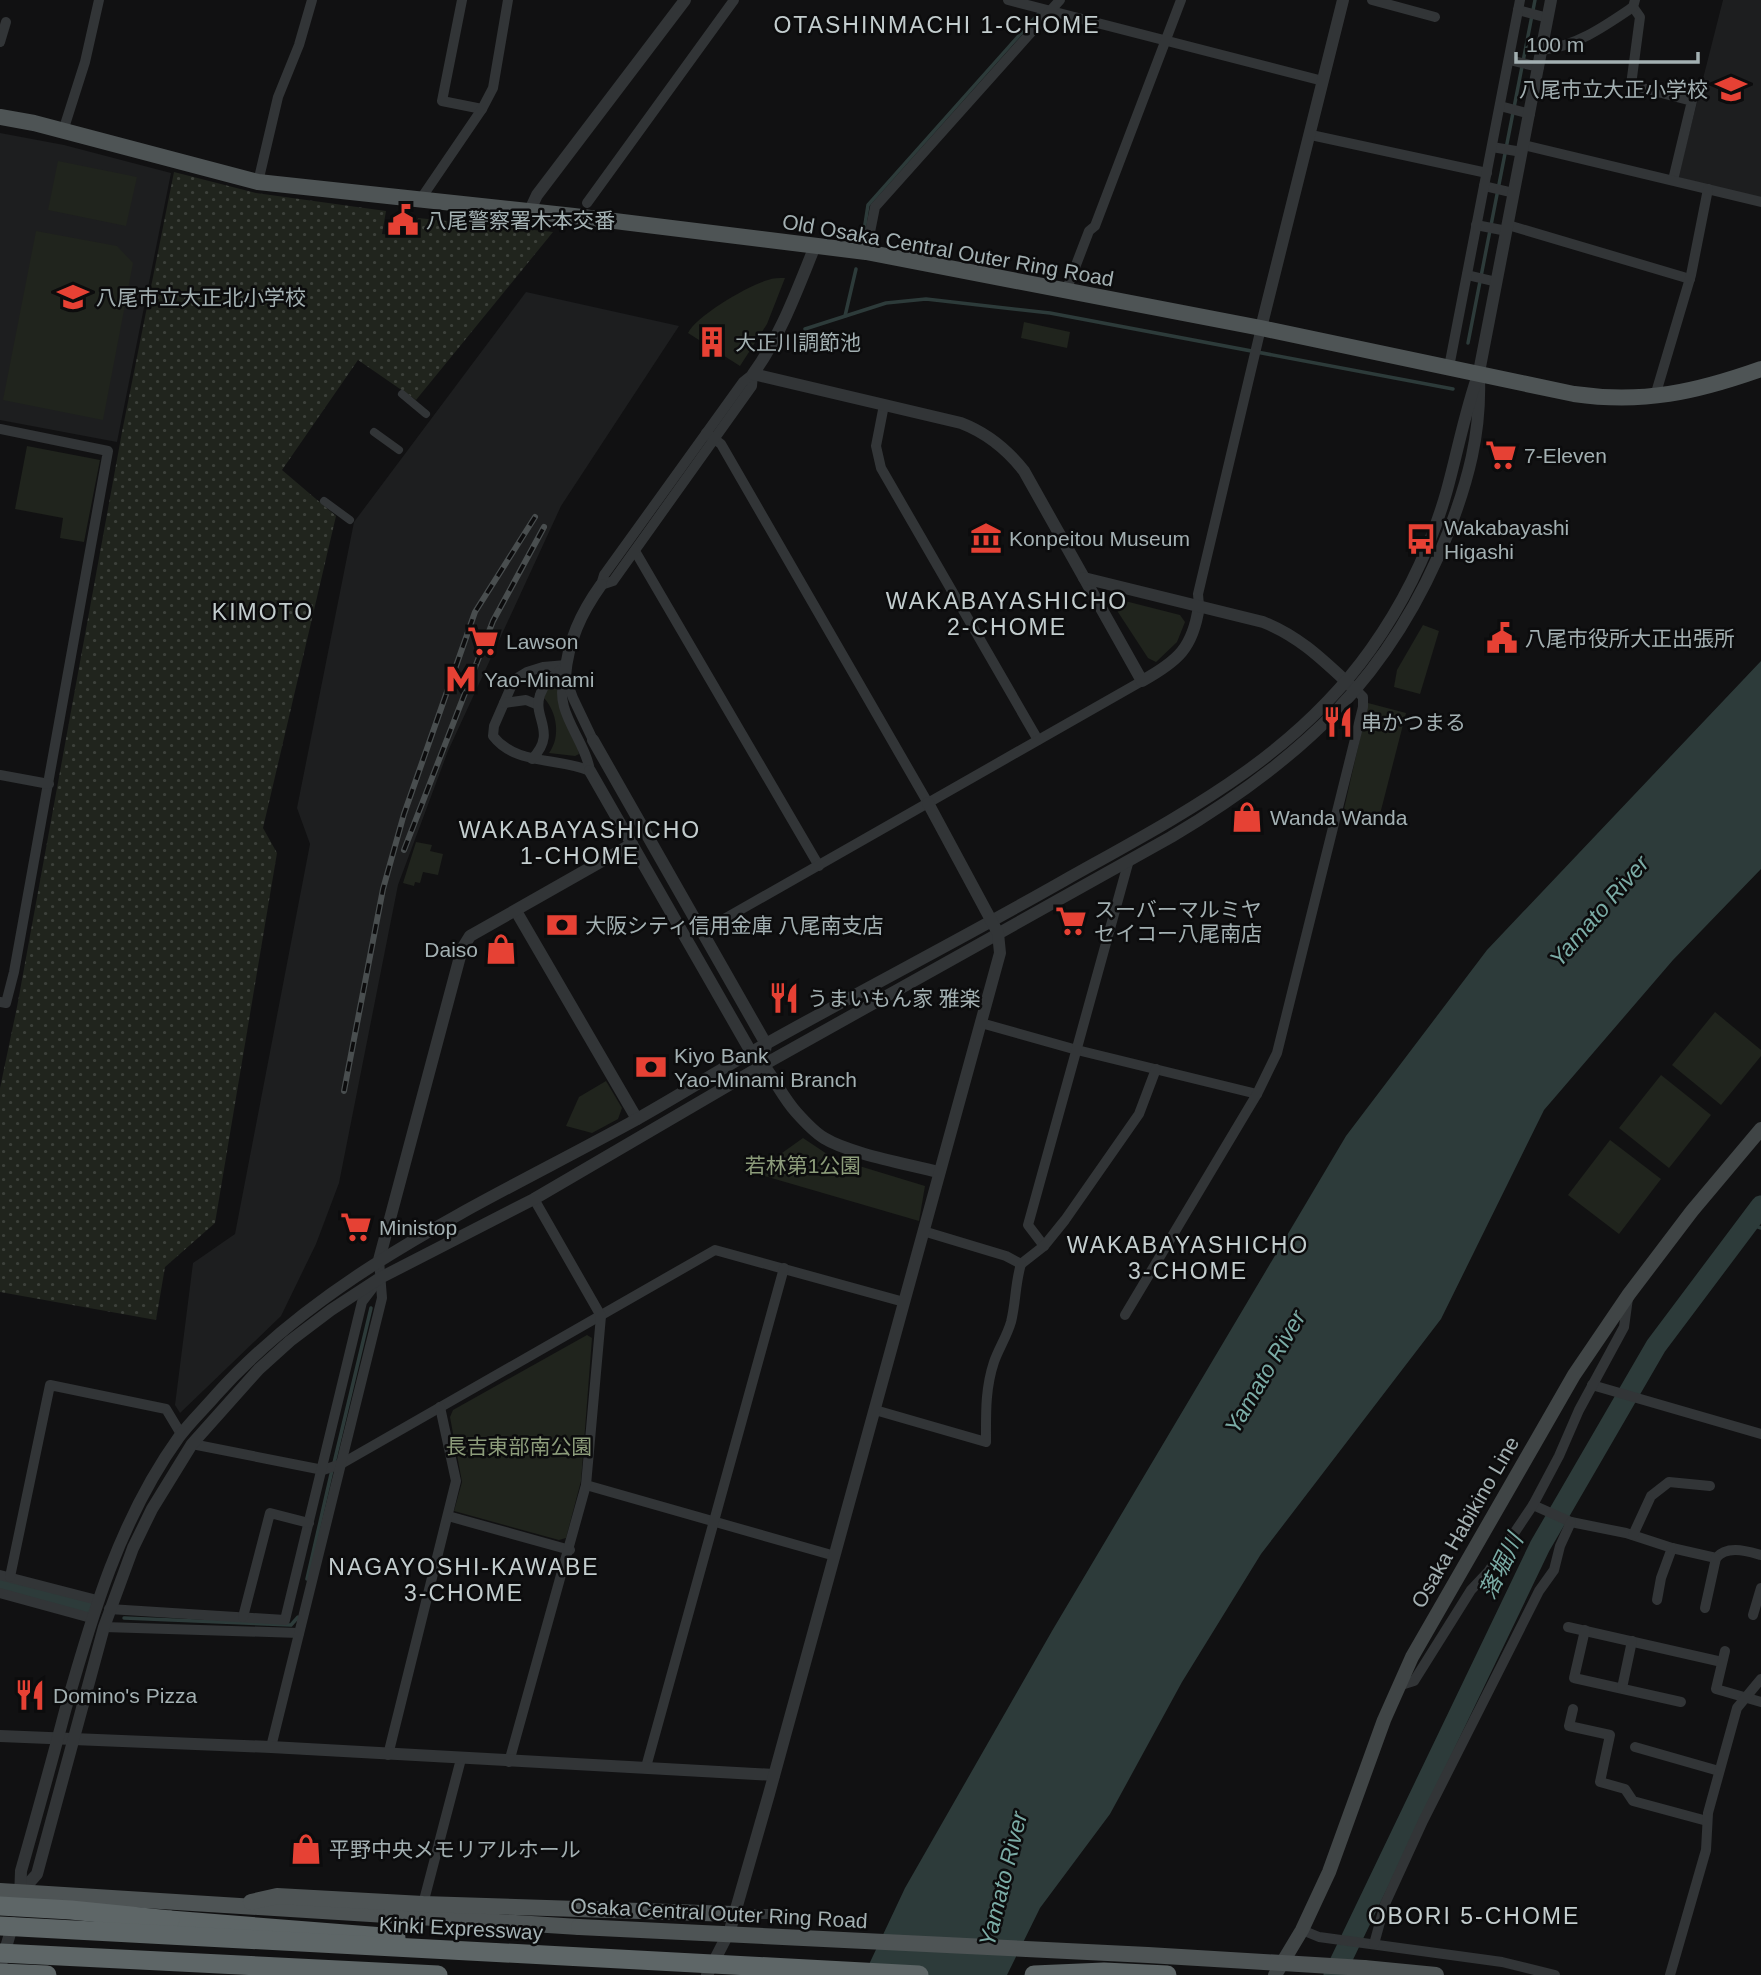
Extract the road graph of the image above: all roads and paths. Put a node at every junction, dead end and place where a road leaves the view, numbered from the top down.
1 (312, 0) edge
2 (462, 0) edge
3 (508, 0) edge
4 (685, 0) edge
5 (734, 0) edge
6 (1008, 0) edge
7 (1060, 0) edge
8 (1181, 0) edge
9 (1343, 0) edge
10 (1372, 0) edge
11 (1551, 0) edge
12 (96, 1) edge
13 (1634, 3) edge
14 (1519, 5) edge
15 (1045, 9) junction
16 (1543, 16) junction
17 (1435, 17) dead end
18 (6, 22) dead end
19 (1166, 40) junction
20 (0, 43) edge
21 (1542, 50) junction
22 (1508, 60) junction
23 (1534, 66) junction
24 (1323, 81) junction
25 (1500, 106) junction
26 (482, 109) junction
27 (1524, 112) junction
28 (0, 117) edge
29 (63, 131) junction
30 (1311, 135) junction
31 (1492, 147) junction
32 (1519, 149) junction
33 (1487, 173) junction
34 (1673, 180) junction
35 (258, 182) junction
36 (1484, 186) junction
37 (1708, 189) junction
38 (1508, 191) junction
39 (420, 200) junction
40 (1761, 202) edge
41 (587, 203) dead end
42 (530, 212) junction
43 (1476, 225) junction
44 (1503, 228) junction
45 (815, 246) junction
46 (866, 252) junction
47 (1467, 275) junction
48 (1690, 279) junction
49 (1491, 280) junction
50 (1066, 291) junction
51 (1261, 328) junction
52 (1449, 367) junction
53 (1761, 369) edge
54 (1479, 372) junction
55 (753, 374) junction
56 (402, 394) dead end
57 (1655, 396) junction
58 (884, 405) junction
59 (426, 414) dead end
60 (0, 429) edge
61 (374, 432) dead end
62 (710, 436) junction
63 (399, 450) dead end
64 (324, 501) dead end
65 (351, 520) dead end
66 (635, 551) junction
67 (1084, 578) junction
68 (601, 585) junction
69 (1199, 606) junction
70 (566, 670) junction
71 (1142, 681) junction
72 (1352, 686) junction
73 (504, 703) junction
74 (538, 705) junction
75 (593, 740) joint
76 (1038, 740) junction
77 (532, 758) junction
78 (590, 771) junction
79 (0, 775) edge
80 (49, 784) junction
81 (928, 803) junction
82 (632, 844) junction
83 (1129, 860) junction
84 (820, 866) junction
85 (516, 911) junction
86 (995, 928) junction
87 (703, 931) junction
88 (0, 1002) edge
89 (981, 1023) junction
90 (766, 1044) junction
91 (1077, 1050) junction
92 (751, 1052) junction
93 (765, 1064) junction
94 (1156, 1069) junction
95 (1257, 1094) junction
96 (637, 1119) junction
97 (1761, 1129) edge
98 (938, 1172) junction
99 (534, 1199) junction
100 (923, 1231) junction
101 (1044, 1246) junction
102 (379, 1260) junction
103 (1021, 1264) junction
104 (784, 1268) junction
105 (380, 1278) junction
106 (1629, 1294) junction
107 (904, 1302) junction
108 (1125, 1315) dead end
109 (601, 1316) junction
110 (1592, 1385) junction
111 (440, 1407) junction
112 (875, 1410) junction
113 (1761, 1433) edge
114 (181, 1434) junction
115 (192, 1444) junction
116 (341, 1464) junction
117 (323, 1470) junction
118 (586, 1485) junction
119 (1710, 1486) dead end
120 (1533, 1504) junction
121 (448, 1516) junction
122 (714, 1520) junction
123 (1571, 1522) junction
124 (309, 1523) junction
125 (1633, 1535) junction
126 (1672, 1548) junction
127 (570, 1550) junction
128 (1761, 1555) edge
129 (835, 1556) junction
130 (1716, 1558) junction
131 (5, 1576) edge
132 (1761, 1588) edge
133 (0, 1593) edge
134 (97, 1600) junction
135 (1657, 1600) dead end
136 (1705, 1608) dead end
137 (109, 1609) junction
138 (1753, 1615) dead end
139 (243, 1617) junction
140 (91, 1618) junction
141 (104, 1627) junction
142 (1568, 1627) dead end
143 (1585, 1630) junction
144 (299, 1633) junction
145 (1632, 1641) junction
146 (1761, 1679) edge
147 (1398, 1686) junction
148 (1622, 1689) junction
149 (1745, 1698) junction
150 (1681, 1702) dead end
151 (1761, 1702) edge
152 (1573, 1709) dead end
153 (0, 1736) edge
154 (58, 1737) junction
155 (75, 1738) junction
156 (271, 1747) junction
157 (1635, 1747) dead end
158 (388, 1755) junction
159 (461, 1759) junction
160 (509, 1762) junction
161 (646, 1767) junction
162 (1719, 1771) junction
163 (774, 1775) junction
164 (1707, 1821) junction
165 (0, 1891) edge
166 (21, 1892) junction
167 (423, 1904) junction
168 (0, 1906) edge
169 (231, 1906) junction
170 (734, 1914) junction
171 (783, 1914) dead end
172 (0, 1926) edge
173 (1302, 1930) junction
174 (1368, 1943) junction
175 (0, 1953) edge
176 (584, 1957) junction
177 (0, 1971) edge
178 (421, 1974) edge
179 (47, 1975) edge
180 (375, 1975) edge
181 (438, 1975) edge
182 (707, 1975) edge
183 (919, 1975) edge
184 (1034, 1975) edge
185 (1167, 1975) edge
186 (1275, 1975) edge
187 (1436, 1975) edge
188 (1555, 1975) edge
189 (1670, 1975) edge

1 - 35 street
2 - 26 street
3 - 26 street
4 - 42 street
5 - 41 street
6 - 15 street
7 - 15 street
8 - 19 street
9 - 24 street
10 - 17 street
11 - 16 street
12 - 29 street
13 - 21 street
13 - 34 street
14 - 16 street
14 - 22 street
15 - 19 street
15 - 46 street
16 - 21 street
18 - 20 street
19 - 24 street
19 - 50 street
21 - 23 street
22 - 23 street
22 - 25 street
23 - 27 street
24 - 30 street
25 - 27 street
25 - 31 street
26 - 39 street
27 - 32 street
28 - 29 main road, Old Osaka Central Outer Ring Road
29 - 35 main road, Old Osaka Central Outer Ring Road
30 - 33 street
30 - 51 street
31 - 32 street
31 - 33 street
32 - 34 street
32 - 38 street
33 - 36 street
34 - 37 street
35 - 39 main road, Old Osaka Central Outer Ring Road
36 - 38 street
36 - 43 street
37 - 40 street
37 - 48 street
38 - 44 street
39 - 42 main road, Old Osaka Central Outer Ring Road
42 - 45 main road, Old Osaka Central Outer Ring Road
43 - 44 street
43 - 47 street
44 - 48 street
44 - 49 street
45 - 46 main road, Old Osaka Central Outer Ring Road
45 - 55 street
46 - 50 main road, Old Osaka Central Outer Ring Road
47 - 49 street
47 - 52 street
48 - 57 street
49 - 54 street
50 - 51 main road, Old Osaka Central Outer Ring Road
51 - 52 main road, Old Osaka Central Outer Ring Road
51 - 69 street
52 - 54 main road, Old Osaka Central Outer Ring Road
53 - 57 main road, Old Osaka Central Outer Ring Road
54 - 57 main road, Old Osaka Central Outer Ring Road
54 - 72 street
55 - 58 street
55 - 62 street
56 - 59 street
58 - 67 street
58 - 76 street
60 - 80 street
61 - 63 street
62 - 66 street
62 - 68 street
62 - 81 street
64 - 65 street
66 - 68 street
66 - 84 street
67 - 69 street
67 - 71 street
68 - 70 street
69 - 71 street
69 - 72 street
70 - 73 street
70 - 74 street
70 - 75 street
70 - 78 street
71 - 76 street
72 - 83 street
72 - 86 street
72 - 95 street
73 - 74 street
73 - 77 street
74 - 77 street
75 - 87 street
76 - 81 street
77 - 78 street
78 - 82 street
79 - 80 street
80 - 88 street
81 - 84 street
81 - 86 street
82 - 85 street
82 - 92 street
83 - 86 street
83 - 91 street
84 - 87 street
85 - 96 street
85 - 102 street
86 - 89 street
86 - 90 street
86 - 93 street
87 - 90 street
89 - 91 street
89 - 98 street
90 - 92 street
90 - 93 street
91 - 94 street
91 - 101 street
92 - 93 street
92 - 96 street
93 - 98 street
93 - 99 street
94 - 95 street
94 - 101 street
95 - 108 street
96 - 102 street
97 - 106 main road, Osaka Habikino Line
98 - 100 street
99 - 105 street
99 - 109 street
100 - 103 street
100 - 107 street
101 - 103 street
102 - 105 street
102 - 114 street
103 - 112 street
104 - 107 street
104 - 109 street
104 - 122 street
105 - 115 street
105 - 116 street
105 - 117 street
106 - 110 street
106 - 147 main road, Osaka Habikino Line
107 - 112 street
109 - 111 street
109 - 118 street
110 - 113 street
110 - 120 street
111 - 116 street
111 - 121 street
112 - 129 street
114 - 131 street
114 - 134 street
115 - 117 street
115 - 137 street
116 - 117 street
116 - 144 street
117 - 124 street
118 - 122 street
118 - 127 street
119 - 125 street
120 - 123 street
120 - 147 street
121 - 127 street
121 - 158 street
122 - 129 street
122 - 161 street
123 - 125 street
123 - 174 street
124 - 139 street
124 - 139 street
125 - 126 street
126 - 130 street
126 - 135 street
127 - 160 street
128 - 130 street
129 - 163 street
130 - 136 street
131 - 134 street
132 - 138 street
133 - 140 street
134 - 140 street
137 - 139 street
137 - 141 street
140 - 154 street
141 - 144 street
141 - 155 street
142 - 143 street
143 - 145 street
143 - 148 street
144 - 156 street
145 - 148 street
145 - 149 street
146 - 149 street
147 - 173 main road, Osaka Habikino Line
148 - 150 street
149 - 151 street
149 - 162 street
152 - 164 street
153 - 154 street
154 - 155 street
154 - 166 street
155 - 156 street
155 - 166 street
156 - 158 street
157 - 162 street
158 - 159 street
159 - 160 street
159 - 167 street
160 - 161 street
161 - 163 street
162 - 164 street
163 - 170 street
164 - 189 street
165 - 166 main road, Osaka Central Outer Ring Road
166 - 169 main road, Osaka Central Outer Ring Road
166 - 177 street
167 - 169 main road
167 - 170 main road
168 - 176 highway, bridge
169 - 187 main road, Osaka Central Outer Ring Road, bridge
170 - 171 street
170 - 182 street
172 - 176 highway, Kinki Expressway, bridge
173 - 174 street
173 - 186 main road, Osaka Habikino Line
174 - 188 street
175 - 178 highway, bridge
176 - 183 highway, Kinki Expressway, bridge
177 - 179 highway
178 - 180 highway, bridge
178 - 181 highway, bridge
184 - 185 highway

